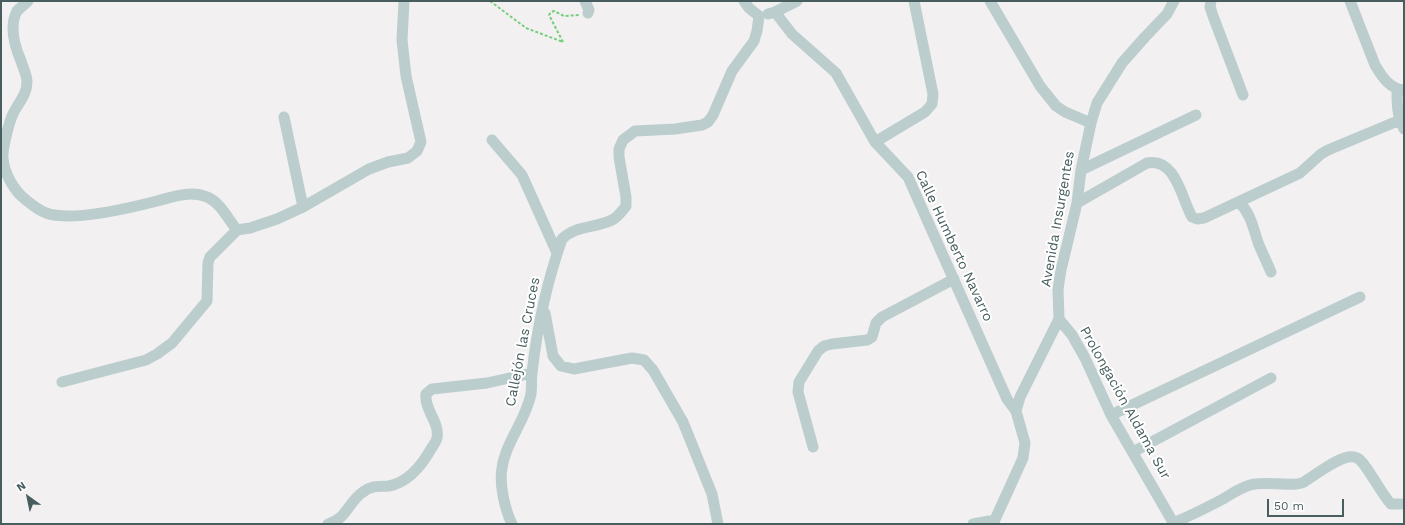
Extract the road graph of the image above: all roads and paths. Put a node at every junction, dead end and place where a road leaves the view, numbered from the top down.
1 (28, 1) edge
2 (404, 1) edge
3 (458, 1) edge
4 (485, 1) edge
5 (490, 1) edge
6 (585, 1) edge
7 (744, 1) edge
8 (797, 1) edge
9 (914, 1) edge
10 (990, 1) edge
11 (1174, 1) edge
12 (1211, 1) edge
13 (1350, 1) edge
14 (775, 12) junction
15 (588, 14) joint
16 (759, 16) junction
17 (1401, 90) edge
18 (1243, 95) dead end
19 (1196, 115) dead end
20 (284, 117) dead end
21 (1091, 123) junction
22 (1402, 124) edge
23 (492, 140) dead end
24 (875, 142) junction
25 (2, 159) edge
26 (1081, 170) junction
27 (1239, 202) junction
28 (1076, 203) junction
29 (303, 207) junction
30 (237, 230) junction
31 (557, 253) junction
32 (1271, 272) dead end
33 (954, 279) junction
34 (1360, 297) dead end
35 (543, 305) junction
36 (1059, 319) junction
37 (532, 373) junction
38 (1271, 378) dead end
39 (62, 382) dead end
40 (1016, 411) junction
41 (1111, 415) junction
42 (813, 447) dead end
43 (1133, 452) junction
44 (1404, 504) edge
45 (994, 522) edge
46 (1174, 523) edge
47 (328, 524) edge
48 (512, 524) edge
49 (718, 524) edge
50 (973, 524) edge

1 - 25 street
2 - 29 street
3 - 4 path
5 - 15 path
6 - 15 street
7 - 16 street
8 - 14 street
9 - 24 street
10 - 21 street
11 - 21 street, Avenida Insurgentes
12 - 18 street
13 - 17 street
14 - 16 street
14 - 24 street, Calle Humberto Navarro
16 - 31 street, Callejón las Cruces
17 - 22 street
19 - 26 street
20 - 29 street
21 - 26 street, Avenida Insurgentes
22 - 27 street
23 - 31 street
24 - 33 street, Calle Humberto Navarro
25 - 30 street
26 - 28 street, Avenida Insurgentes
27 - 28 street
27 - 32 street
28 - 36 street, Avenida Insurgentes
29 - 30 street
30 - 39 street
31 - 35 street, Callejón las Cruces
33 - 40 street, Calle Humberto Navarro
33 - 42 street
34 - 41 street
35 - 37 street, Callejón las Cruces
35 - 49 street
36 - 40 street, Avenida Insurgentes
36 - 41 street, Prolongación Aldama Sur
37 - 47 street
37 - 48 street, Callejón las Cruces
38 - 43 street
40 - 45 street
41 - 43 street, Prolongación Aldama Sur
43 - 46 street, Prolongación Aldama Sur
44 - 46 street
45 - 50 street

